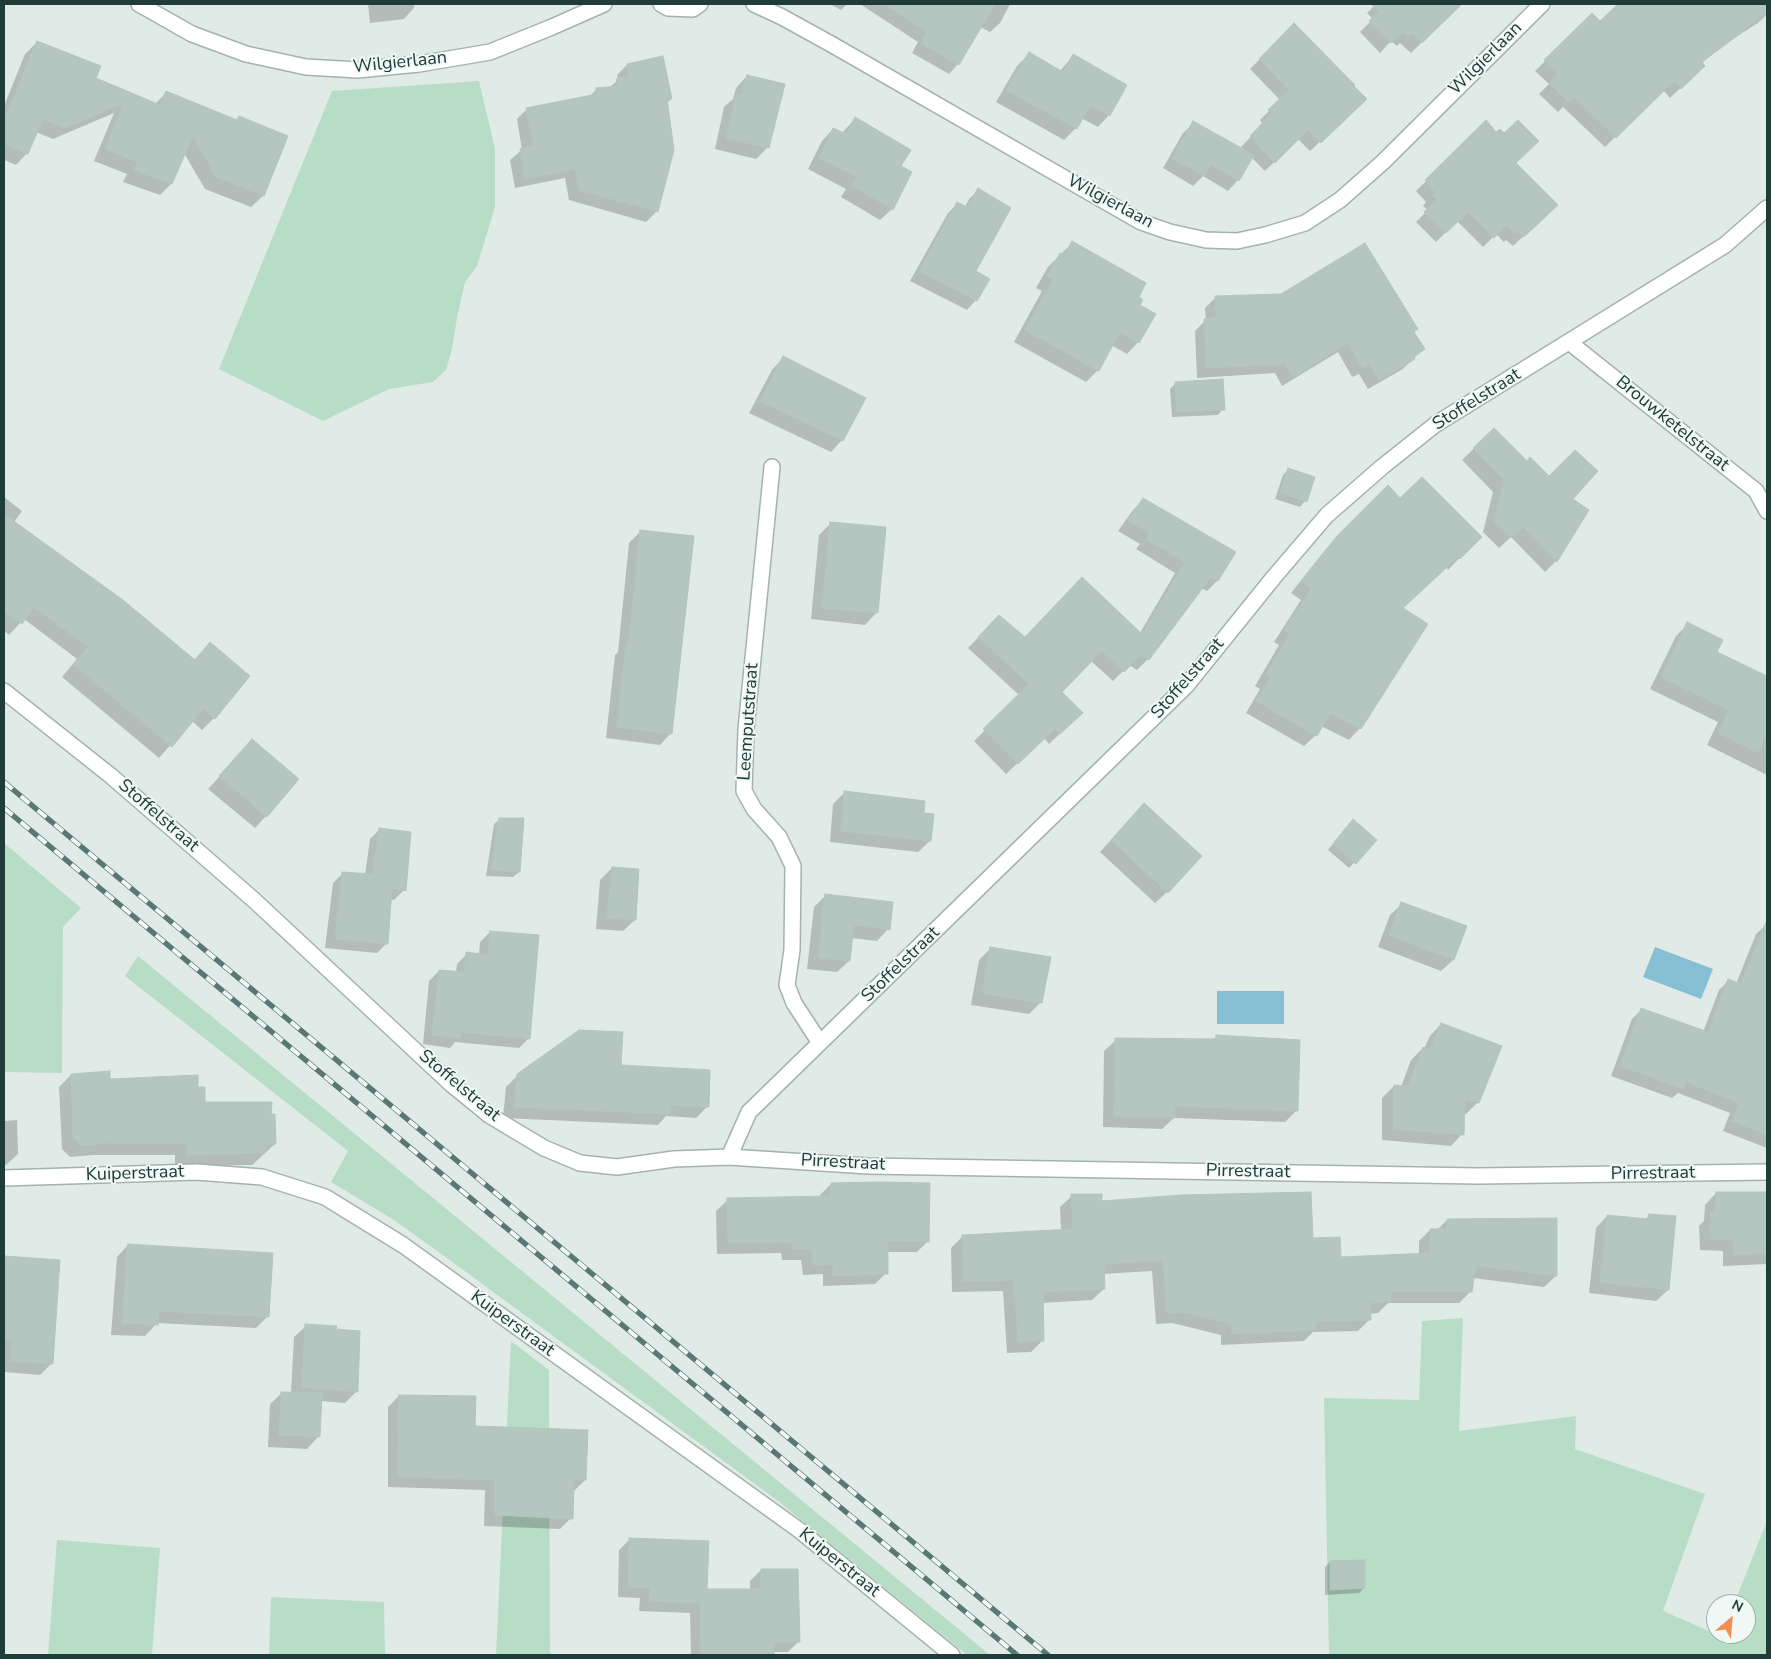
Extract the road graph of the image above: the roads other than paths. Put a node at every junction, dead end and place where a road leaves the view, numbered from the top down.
1 (138, 4) edge
2 (604, 4) edge
3 (661, 4) edge
4 (700, 4) edge
5 (754, 4) edge
6 (1542, 4) edge
7 (1767, 208) edge
8 (1569, 342) junction
9 (772, 466) dead end
10 (1767, 512) edge
11 (4, 691) edge
12 (820, 1044) junction
13 (729, 1157) junction
14 (1767, 1172) edge
15 (4, 1178) edge
16 (952, 1655) edge

1 - 2 street, Wilgierlaan
3 - 4 street
5 - 6 street, Wilgierlaan
7 - 8 street, Stoffelstraat
8 - 10 street, Brouwketelstraat
8 - 12 street, Stoffelstraat
9 - 12 street, Leemputstraat
11 - 13 street, Stoffelstraat
12 - 13 street, Stoffelstraat
13 - 14 street, Pirrestraat
15 - 16 street, Kuiperstraat

